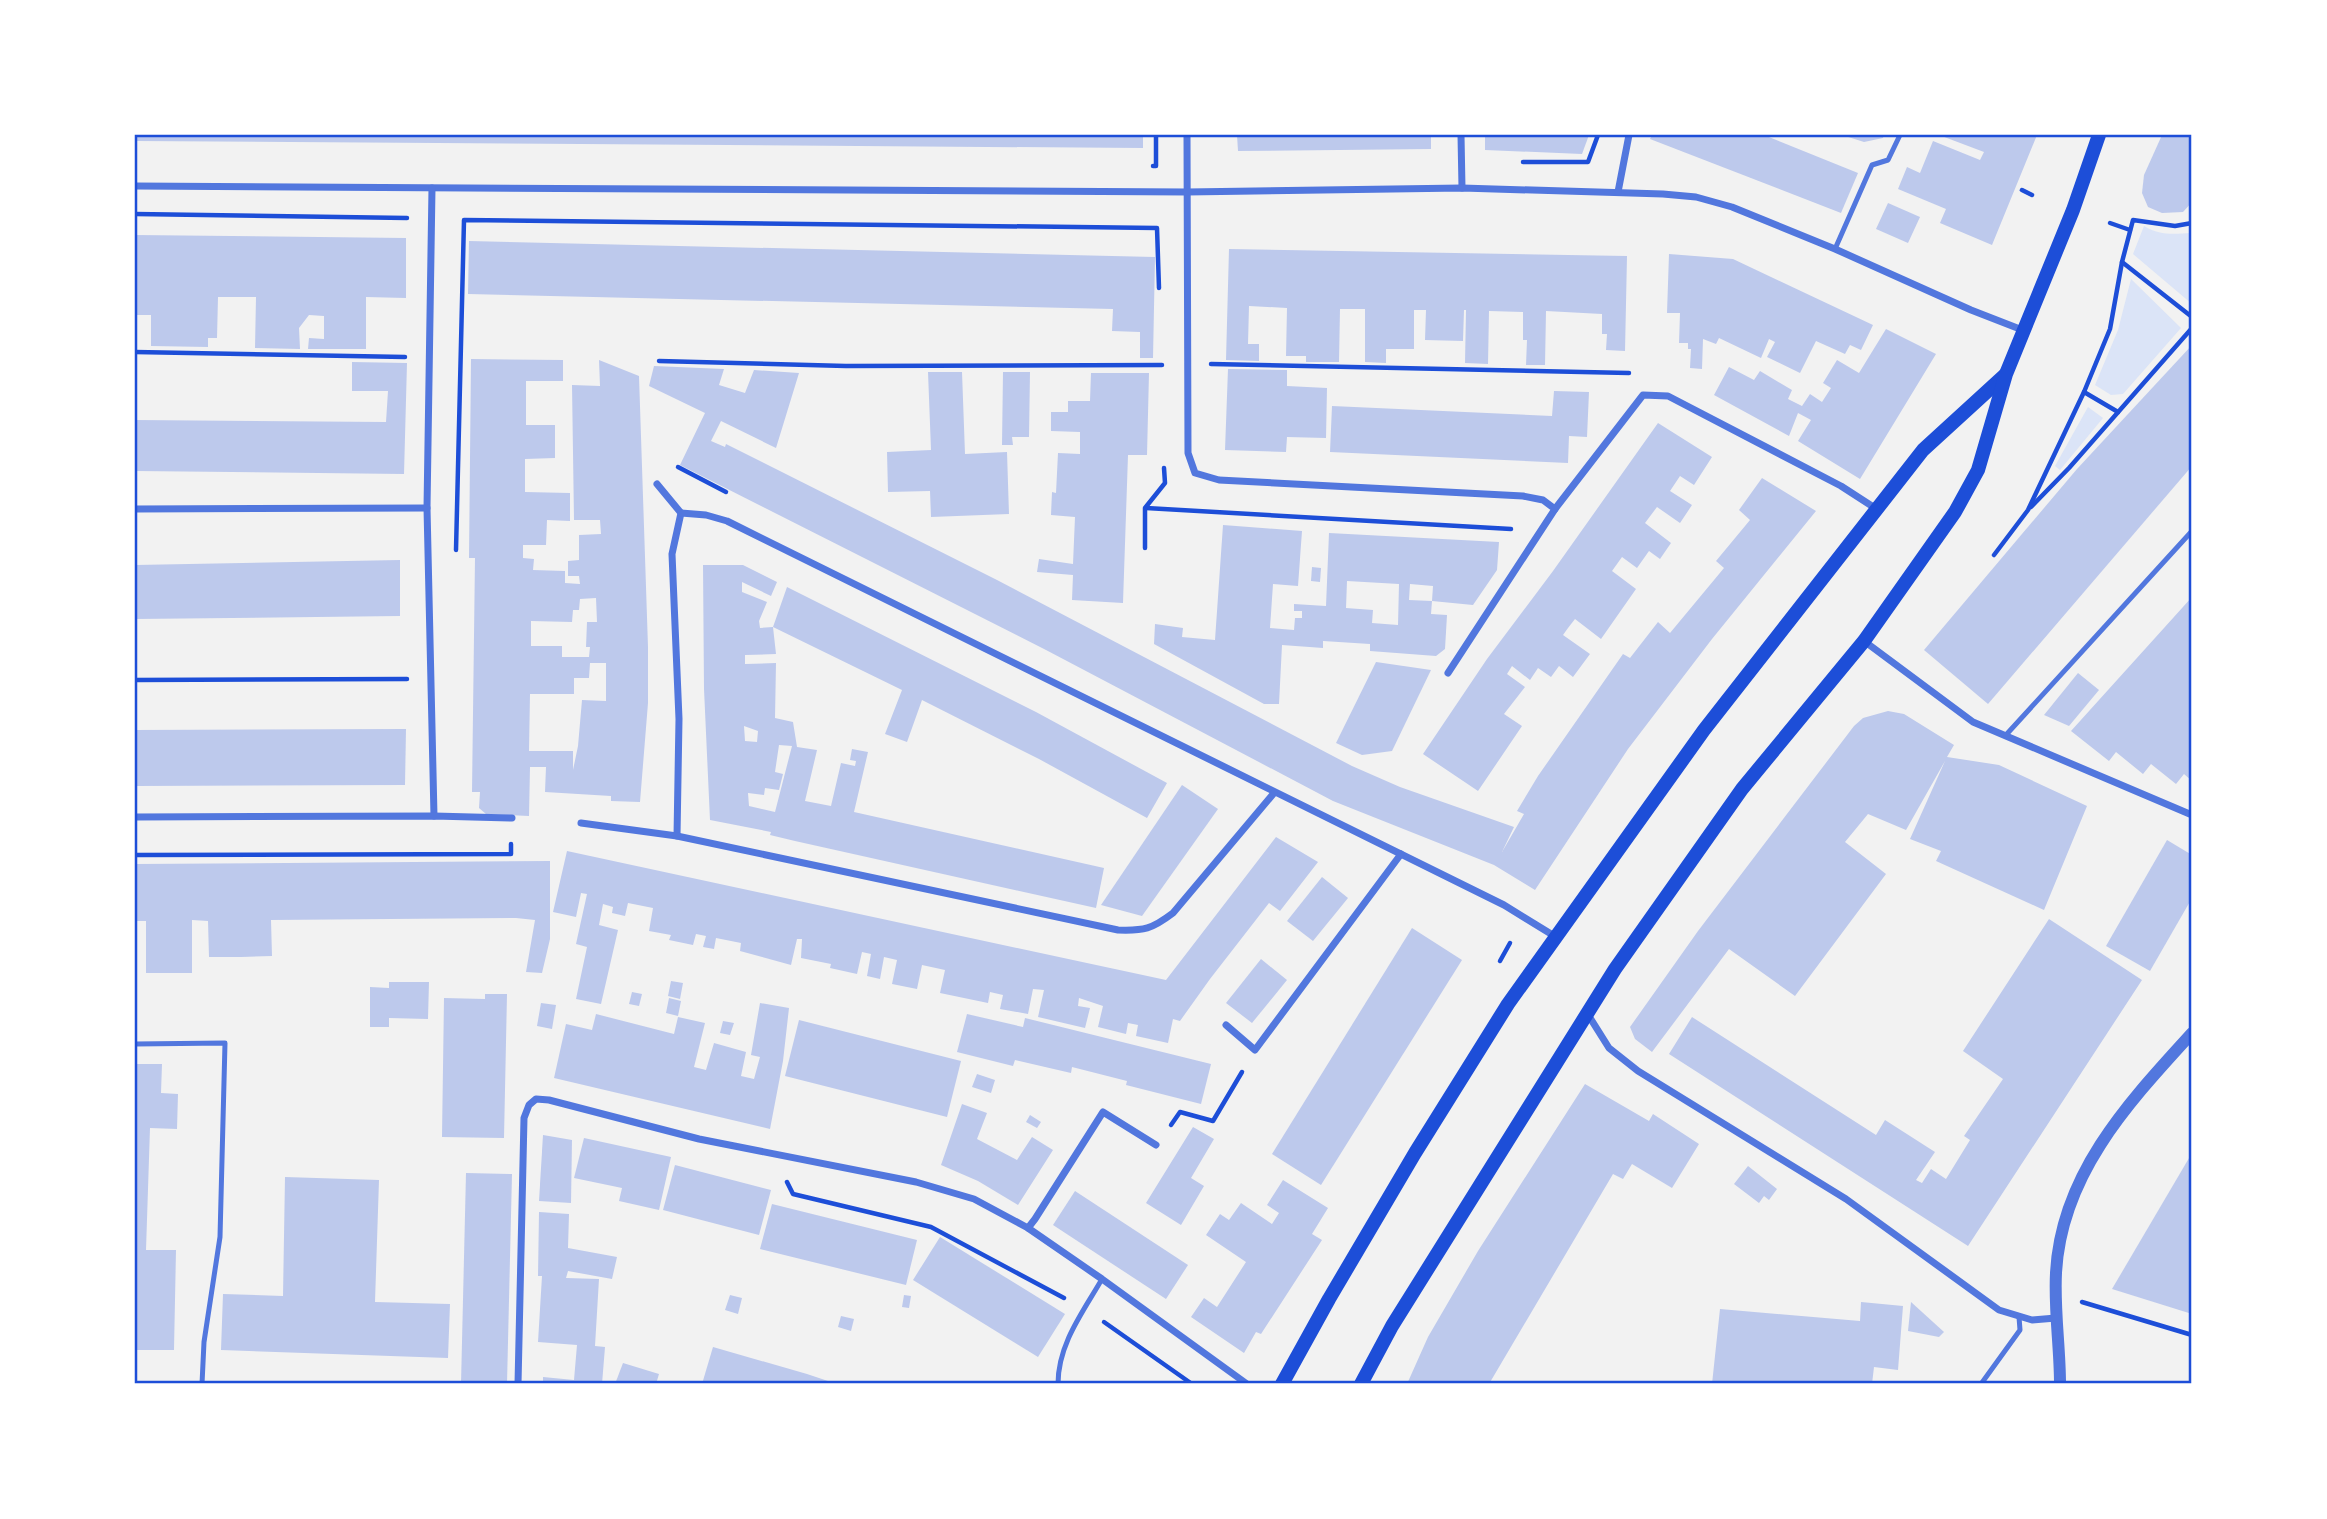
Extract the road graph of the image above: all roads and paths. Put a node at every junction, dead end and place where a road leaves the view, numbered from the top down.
1 (1156, 135) edge
2 (1187, 135) edge
3 (1461, 135) edge
4 (1598, 135) edge
5 (1629, 135) edge
6 (1900, 135) edge
7 (2099, 135) edge
8 (1513, 162) dead end
9 (1156, 166) dead end
10 (135, 186) edge
11 (432, 188) junction
12 (1462, 188) junction
13 (2022, 190) dead end
14 (1187, 192) junction
15 (1618, 192) junction
16 (2032, 195) dead end
17 (135, 214) edge
18 (411, 218) dead end
19 (2110, 223) dead end
20 (2192, 223) edge
21 (1157, 228) dead end
22 (2130, 230) junction
23 (1835, 249) junction
24 (2122, 262) junction
25 (2192, 317) edge
26 (2192, 328) edge
27 (2025, 331) junction
28 (135, 352) edge
29 (430, 354) junction
30 (659, 361) dead end
31 (1210, 363) dead end
32 (1163, 365) dead end
33 (1633, 373) dead end
34 (2006, 374) junction
35 (2084, 392) junction
36 (2118, 412) junction
37 (657, 484) dead end
38 (427, 508) junction
39 (135, 509) edge
40 (1555, 509) junction
41 (1878, 510) junction
42 (2028, 510) junction
43 (681, 513) junction
44 (1522, 530) dead end
45 (2192, 531) edge
46 (1145, 548) dead end
47 (456, 551) dead end
48 (1994, 555) dead end
49 (1864, 641) junction
50 (1448, 674) dead end
51 (415, 679) dead end
52 (135, 680) edge
53 (2006, 736) junction
54 (1273, 793) junction
55 (2192, 815) edge
56 (433, 816) junction
57 (135, 817) edge
58 (512, 818) joint
59 (581, 823) dead end
60 (677, 836) junction
61 (135, 855) edge
62 (1401, 855) junction
63 (1557, 938) junction
64 (1587, 1013) junction
65 (1226, 1025) dead end
66 (2192, 1033) edge
67 (135, 1044) edge
68 (1255, 1049) junction
69 (1156, 1145) joint
70 (784, 1176) dead end
71 (1028, 1228) junction
72 (1102, 1279) junction
73 (2075, 1299) dead end
74 (1085, 1309) junction
75 (2019, 1317) junction
76 (2056, 1318) junction
77 (2192, 1335) edge
78 (202, 1384) edge
79 (517, 1384) edge
80 (1058, 1384) edge
81 (1192, 1384) edge
82 (1247, 1384) edge
83 (1282, 1384) edge
84 (1361, 1384) edge
85 (1981, 1384) edge
86 (2060, 1384) edge

1 - 9 path
2 - 14 street
3 - 12 street
4 - 8 path
5 - 15 street
6 - 23 lane
7 - 27 main road
10 - 11 street
11 - 14 street
11 - 29 street
12 - 14 street
12 - 15 street
13 - 16 path
14 - 40 street
15 - 23 street
17 - 18 path
19 - 22 path
20 - 22 path
21 - 47 path
22 - 24 path
23 - 27 street
24 - 25 path
24 - 35 path
26 - 36 path
27 - 34 main road
28 - 29 path
29 - 38 street
30 - 32 path
31 - 33 path
34 - 41 main road
34 - 49 main road
35 - 36 path
35 - 42 path
36 - 42 path
37 - 43 street
38 - 39 street
38 - 56 street
40 - 41 street
40 - 50 street
41 - 63 main road
42 - 48 path
43 - 54 street
43 - 60 street
44 - 46 path
45 - 53 lane
49 - 53 street
49 - 64 main road
51 - 52 path
53 - 55 street
54 - 60 street
54 - 62 street
56 - 57 street
56 - 58 street
58 - 61 path
59 - 60 street
62 - 63 street
62 - 68 street
63 - 83 main road
64 - 75 street
64 - 84 main road
65 - 68 street
66 - 76 street
67 - 78 lane
68 - 69 path
69 - 71 street
70 - 74 path
71 - 72 street
71 - 79 street
72 - 74 lane
72 - 82 street
73 - 77 path
74 - 80 lane
74 - 81 path
75 - 76 street
75 - 85 lane
76 - 86 street

